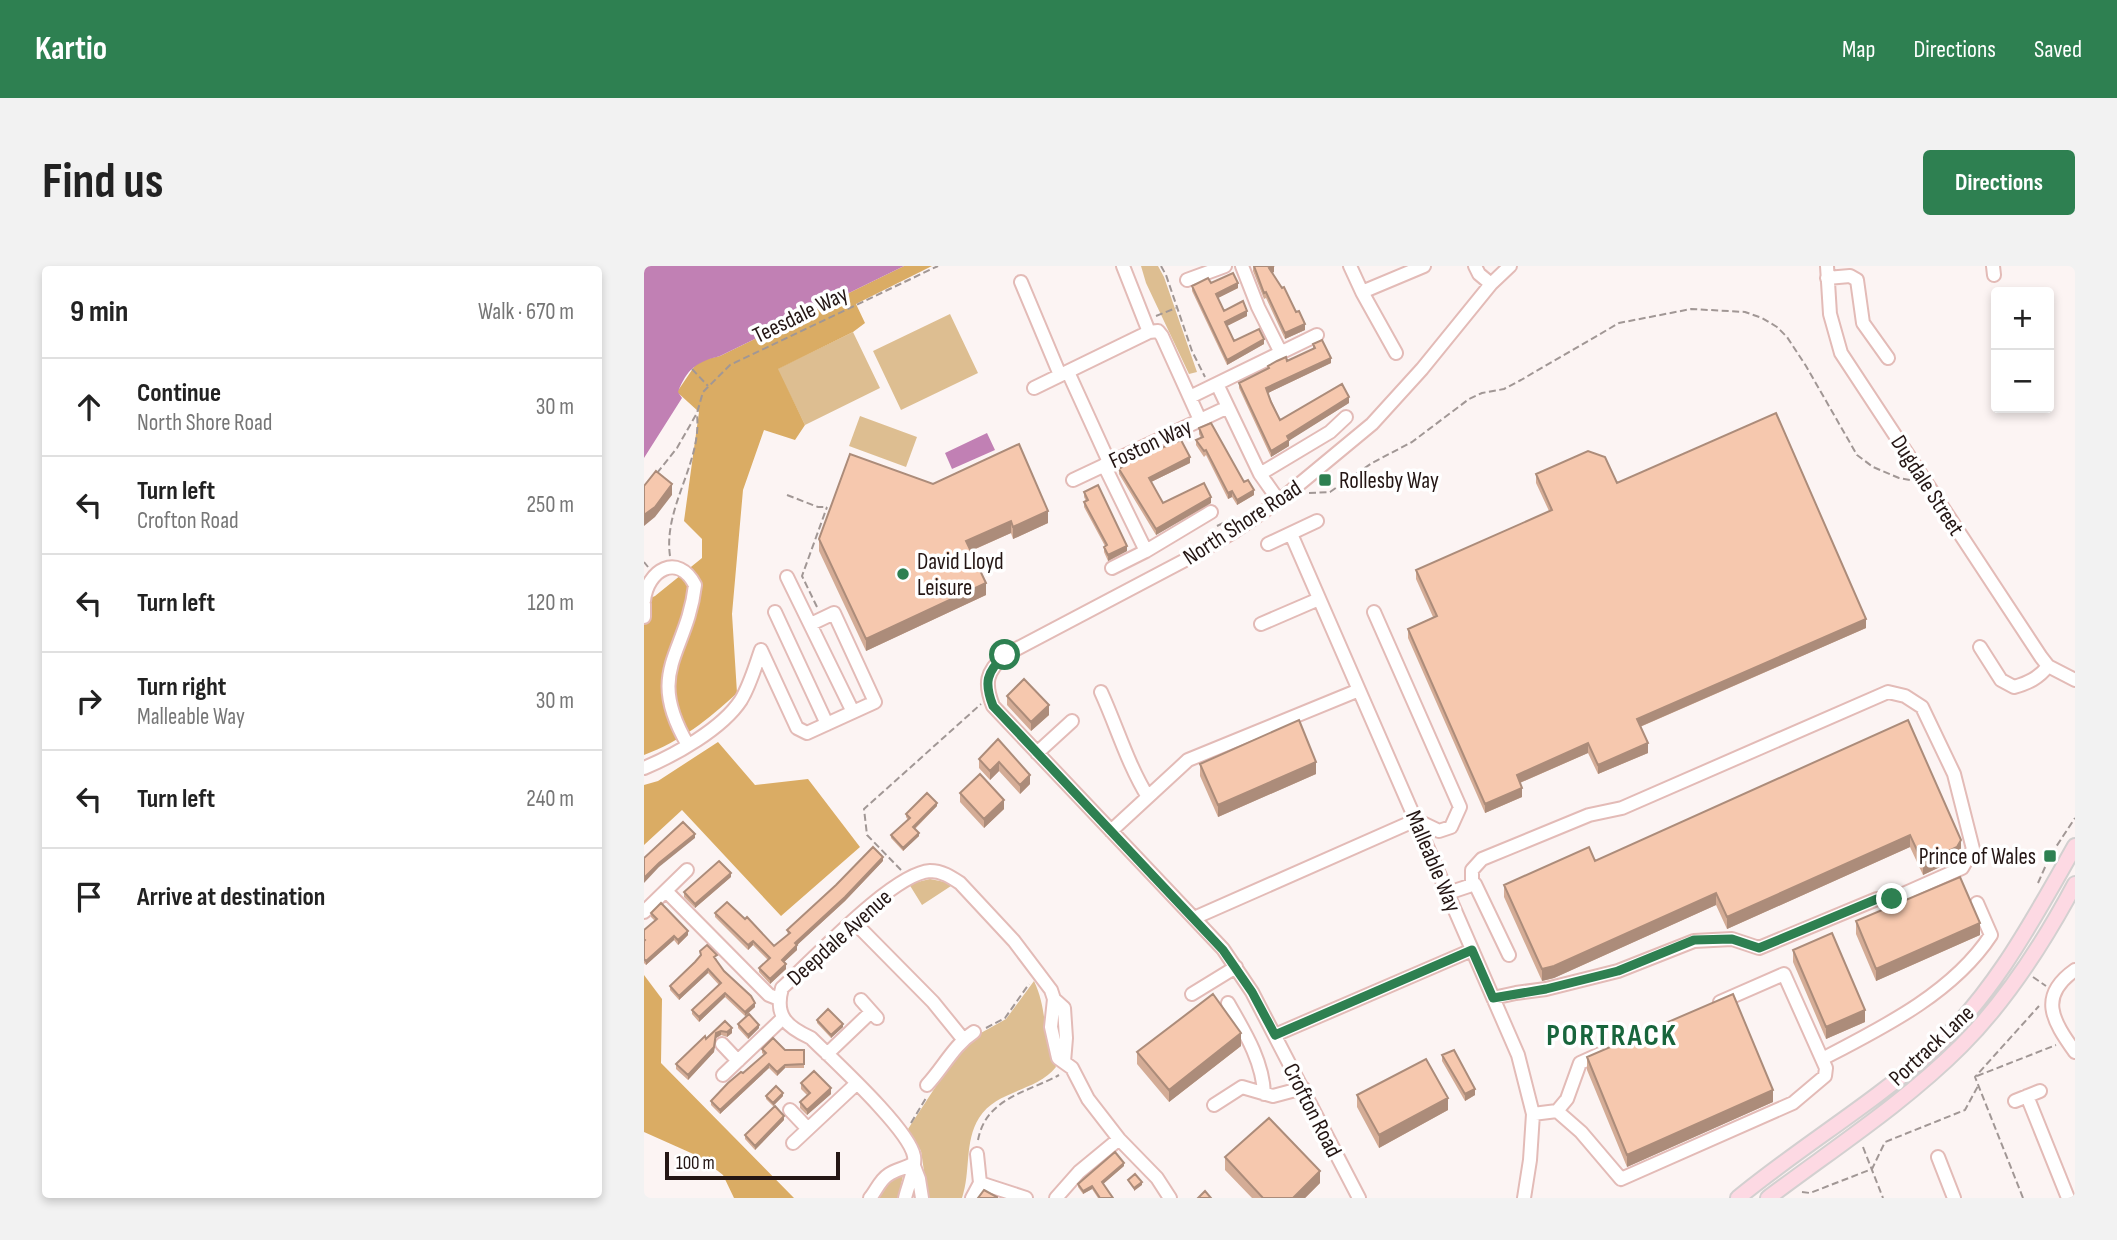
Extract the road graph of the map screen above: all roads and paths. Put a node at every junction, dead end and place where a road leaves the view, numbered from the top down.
1 (938, 266) edge
2 (1123, 266) edge
3 (1161, 266) edge
4 (1225, 266) edge
5 (1242, 266) edge
6 (1350, 266) edge
7 (1424, 266) edge
8 (1475, 266) edge
9 (1510, 266) edge
10 (1827, 272) edge
11 (1187, 280) dead end
12 (1021, 282) dead end
13 (1492, 284) junction
14 (1362, 292) junction
15 (1178, 307) junction
16 (1147, 326) junction
17 (1317, 335) dead end
18 (1281, 353) junction
19 (1396, 353) dead end
20 (1888, 358) dead end
21 (692, 369) dead end
22 (1064, 374) junction
23 (708, 386) junction
24 (1213, 386) junction
25 (1034, 388) dead end
26 (1189, 397) junction
27 (1228, 407) junction
28 (697, 414) junction
29 (1346, 417) dead end
30 (1200, 420) junction
31 (1107, 464) junction
32 (1260, 474) junction
33 (652, 479) edge
34 (1073, 480) dead end
35 (1917, 482) dead end
36 (1294, 489) junction
37 (787, 495) dead end
38 (1279, 501) junction
39 (827, 507) junction
40 (835, 508) edge
41 (1211, 512) dead end
42 (1317, 521) dead end
43 (1291, 534) junction
44 (1268, 544) dead end
45 (1146, 551) junction
46 (644, 562) edge
47 (671, 567) junction
48 (649, 568) dead end
49 (1112, 568) dead end
50 (788, 577) dead end
51 (644, 591) edge
52 (1319, 599) junction
53 (644, 603) edge
54 (775, 612) dead end
55 (1374, 612) dead end
56 (644, 617) edge
57 (816, 622) junction
58 (1261, 624) dead end
59 (1979, 647) dead end
60 (2048, 666) junction
61 (751, 679) junction
62 (2075, 679) edge
63 (775, 682) junction
64 (1359, 690) junction
65 (1101, 692) dead end
66 (987, 705) junction
67 (853, 712) junction
68 (1072, 721) dead end
69 (827, 724) junction
70 (688, 746) junction
71 (1037, 753) junction
72 (644, 768) edge
73 (1150, 794) junction
74 (2075, 818) edge
75 (1416, 820) junction
76 (1111, 831) junction
77 (2075, 846) edge
78 (687, 870) dead end
79 (909, 878) junction
80 (1472, 883) junction
81 (2075, 884) edge
82 (2037, 885) dead end
83 (666, 891) junction
84 (1448, 893) junction
85 (1978, 903) dead end
86 (644, 912) edge
87 (1194, 919) junction
88 (853, 922) junction
89 (1472, 950) junction
90 (1509, 955) dead end
91 (1236, 967) junction
92 (2075, 970) edge
93 (2023, 972) junction
94 (1030, 982) dead end
95 (2053, 991) junction
96 (1192, 994) dead end
97 (1493, 998) junction
98 (779, 999) junction
99 (861, 1000) dead end
100 (1228, 1003) dead end
101 (1705, 1008) edge
102 (783, 1018) junction
103 (968, 1035) junction
104 (1275, 1035) junction
105 (2067, 1041) junction
106 (722, 1044) dead end
107 (1618, 1046) edge
108 (2075, 1052) edge
109 (827, 1054) junction
110 (1822, 1059) junction
111 (738, 1061) junction
112 (1068, 1065) junction
113 (723, 1075) dead end
114 (1975, 1077) junction
115 (856, 1084) junction
116 (927, 1085) dead end
117 (1979, 1086) junction
118 (1303, 1088) junction
119 (2040, 1091) dead end
120 (1264, 1094) junction
121 (1214, 1105) dead end
122 (790, 1110) dead end
123 (1557, 1111) junction
124 (1533, 1114) junction
125 (808, 1129) junction
126 (1119, 1139) junction
127 (1860, 1140) dead end
128 (793, 1143) dead end
129 (977, 1154) joint
130 (1938, 1157) dead end
131 (914, 1164) junction
132 (1872, 1169) junction
133 (980, 1183) junction
134 (1798, 1187) dead end
135 (870, 1198) edge
136 (905, 1198) edge
137 (922, 1198) edge
138 (972, 1198) edge
139 (1026, 1198) edge
140 (1056, 1198) edge
141 (1170, 1198) edge
142 (1359, 1198) edge
143 (1524, 1198) edge
144 (1738, 1198) edge
145 (1768, 1198) edge
146 (1883, 1198) edge
147 (1954, 1198) edge
148 (2023, 1198) edge
149 (2068, 1198) edge

1 - 23 path, Teesdale Way
2 - 16 street
3 - 15 path
4 - 11 street
5 - 18 street
6 - 14 street
7 - 14 street
8 - 13 street
9 - 13 street, North Shore Road
10 - 20 street
10 - 60 street, Dugdale Street
12 - 22 street
13 - 36 street, North Shore Road
14 - 19 street
15 - 16 path
15 - 24 path
16 - 22 street
16 - 26 street
17 - 18 street
18 - 24 street
21 - 23 path
22 - 25 street
22 - 31 street
23 - 28 path, Teesdale Way
24 - 26 street
24 - 27 street
26 - 30 street
27 - 30 street, Foston Way
27 - 32 street
28 - 33 path
28 - 47 path
29 - 32 street
30 - 31 street, Foston Way
31 - 34 street, Foston Way
31 - 45 street
32 - 38 street
35 - 36 path
36 - 38 street, North Shore Road
37 - 39 path
38 - 66 street, North Shore Road
39 - 40 path
39 - 57 path
41 - 45 street
42 - 43 street
43 - 44 street
43 - 52 street, Malleable Way
45 - 49 street
46 - 48 path
47 - 51 street
47 - 70 street
50 - 57 street
51 - 53 street
52 - 58 street
52 - 64 street, Malleable Way
53 - 56 street
54 - 69 street
55 - 75 street
57 - 67 street
57 - 67 street
59 - 60 street
60 - 62 street, Dugdale Street
61 - 63 street
61 - 63 street
61 - 70 street
63 - 69 street
64 - 73 street
64 - 75 street, Malleable Way
65 - 73 street
66 - 71 street, Crofton Road
66 - 79 path
67 - 69 street
68 - 71 street
70 - 72 street
71 - 76 street, Crofton Road
73 - 76 street
74 - 82 path
75 - 84 street, Malleable Way
75 - 87 street
76 - 87 street, Crofton Road
77 - 144 main road, Portrack Lane
78 - 83 street
79 - 88 street, Deepdale Avenue
79 - 112 street, Deepdale Avenue
80 - 84 street
80 - 90 street
80 - 97 street
81 - 93 main road, Portrack Lane
83 - 86 street
83 - 98 street
84 - 89 street, Malleable Way
85 - 110 street
87 - 91 street, Crofton Road
88 - 98 street, Deepdale Avenue
88 - 103 street
89 - 97 street, Malleable Way
89 - 104 street
91 - 96 street
91 - 104 street, Crofton Road
92 - 95 street
93 - 95 path
93 - 145 main road, Portrack Lane
94 - 103 path
95 - 105 street
95 - 114 path
97 - 124 street, Malleable Way
98 - 102 street
99 - 109 street
100 - 120 street
101 - 110 street
102 - 109 street
102 - 111 street
103 - 116 street
104 - 118 street, Crofton Road
105 - 108 street
105 - 114 path
106 - 111 street
107 - 123 street
109 - 115 street
110 - 123 street
111 - 113 street
112 - 126 street
112 - 129 path
114 - 117 path
115 - 125 street
115 - 131 street
117 - 132 path
117 - 148 path
118 - 120 street
118 - 142 street, Crofton Road
119 - 149 street
120 - 121 street
122 - 125 street
123 - 124 street
124 - 143 street, Malleable Way
125 - 128 street
126 - 140 street
126 - 141 street
127 - 132 path
129 - 133 street
130 - 147 street
131 - 135 street
131 - 136 street
131 - 137 street
132 - 134 path
132 - 146 path
133 - 138 street
133 - 139 street

